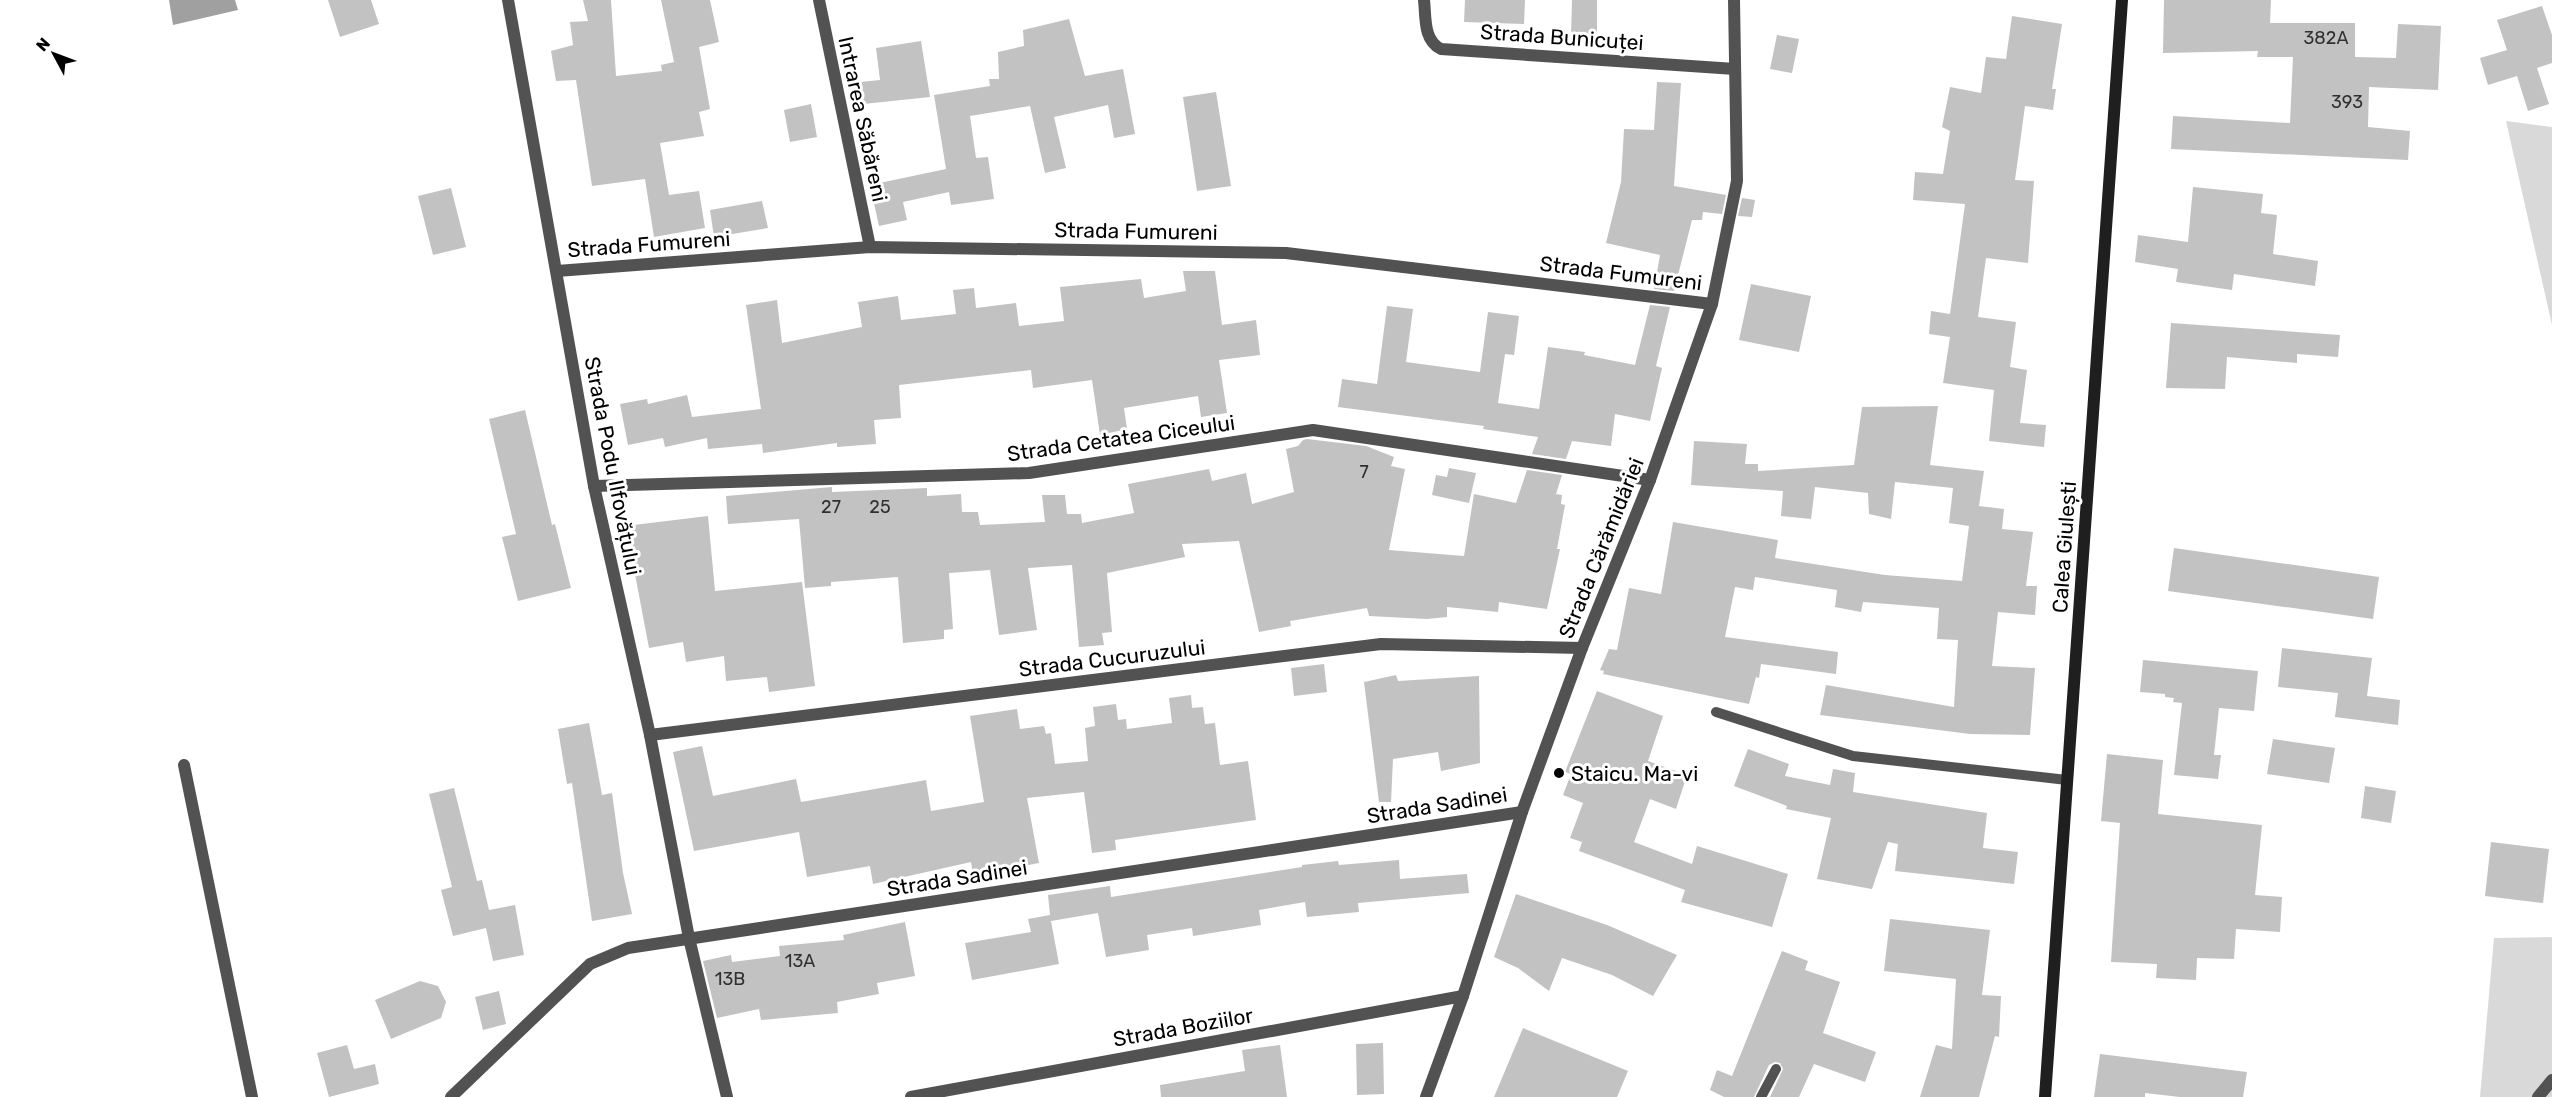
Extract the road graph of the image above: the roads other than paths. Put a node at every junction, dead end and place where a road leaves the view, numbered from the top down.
1 (508, 0) edge
2 (819, 0) edge
3 (1424, 0) edge
4 (1734, 0) edge
5 (2122, 0) edge
6 (1735, 69) junction
7 (870, 247) junction
8 (557, 271) junction
9 (1712, 304) junction
10 (1650, 480) junction
11 (594, 486) junction
12 (1581, 648) junction
13 (1716, 712) dead end
14 (650, 735) junction
15 (184, 765) dead end
16 (2067, 780) junction
17 (1522, 812) junction
18 (689, 938) junction
19 (1463, 996) junction
20 (1776, 1069) dead end
21 (2552, 1080) edge
22 (252, 1097) edge
23 (451, 1097) edge
24 (727, 1097) edge
25 (911, 1097) edge
26 (1426, 1097) edge
27 (1761, 1097) edge
28 (2045, 1097) edge
29 (2538, 1097) edge

1 - 8 street, Strada Podu Ilfovățului
2 - 7 street, Intrarea Săbăreni
3 - 6 street, Strada Bunicuței
4 - 6 street, Strada Cărămidăriei
5 - 16 main road, Calea Giulești
6 - 9 street, Strada Cărămidăriei
7 - 8 street, Strada Fumureni
7 - 9 street, Strada Fumureni
8 - 11 street, Strada Podu Ilfovățului
9 - 10 street, Strada Cărămidăriei
10 - 11 street, Strada Cetatea Ciceului
10 - 12 street, Strada Cărămidăriei
11 - 14 street, Strada Podu Ilfovățului
12 - 14 street, Strada Cucuruzului
12 - 17 street, Strada Cărămidăriei
13 - 16 lane
14 - 18 street, Strada Podu Ilfovățului
15 - 22 street
16 - 28 main road, Calea Giulești
17 - 18 street, Strada Sadinei
17 - 19 street, Strada Cărămidăriei
18 - 23 street, Strada Sadinei
18 - 24 street, Strada Podu Ilfovățului
19 - 25 street, Strada Boziilor
19 - 26 street, Strada Cărămidăriei
20 - 27 lane
21 - 29 street

